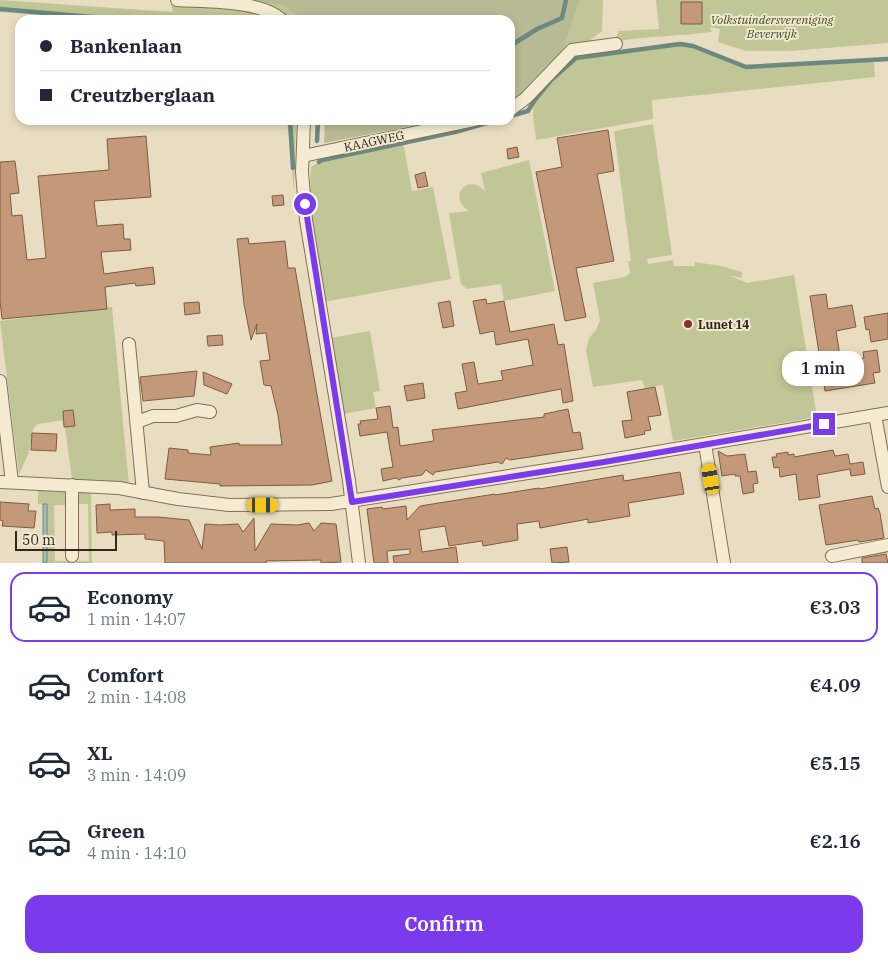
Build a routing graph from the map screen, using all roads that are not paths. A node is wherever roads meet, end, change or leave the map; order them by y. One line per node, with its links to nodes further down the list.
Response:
1 (177, 0): 2 (street)
2 (274, 15)
3 (616, 44): 4 (street)
4 (515, 106)
5 (304, 125): 7 (street)
6 (451, 125): 7 (street, KAAGWEG)
7 (303, 156): 19 (street)
8 (129, 344): 13 (street)
9 (0, 381): 15 (street)
10 (210, 412): 13 (street)
11 (888, 413): 12 (street)
12 (875, 415): 14 (street); 17 (street)
13 (137, 422): 18 (street)
14 (706, 444): 19 (street); 24 (street)
15 (6, 482): 16 (street)
16 (72, 485): 18 (street); 21 (street)
17 (888, 487)
18 (143, 493): 19 (street)
19 (352, 502): 23 (street)
20 (888, 545): 22 (street)
21 (72, 556)
22 (832, 556)
23 (359, 563)
24 (724, 563)

